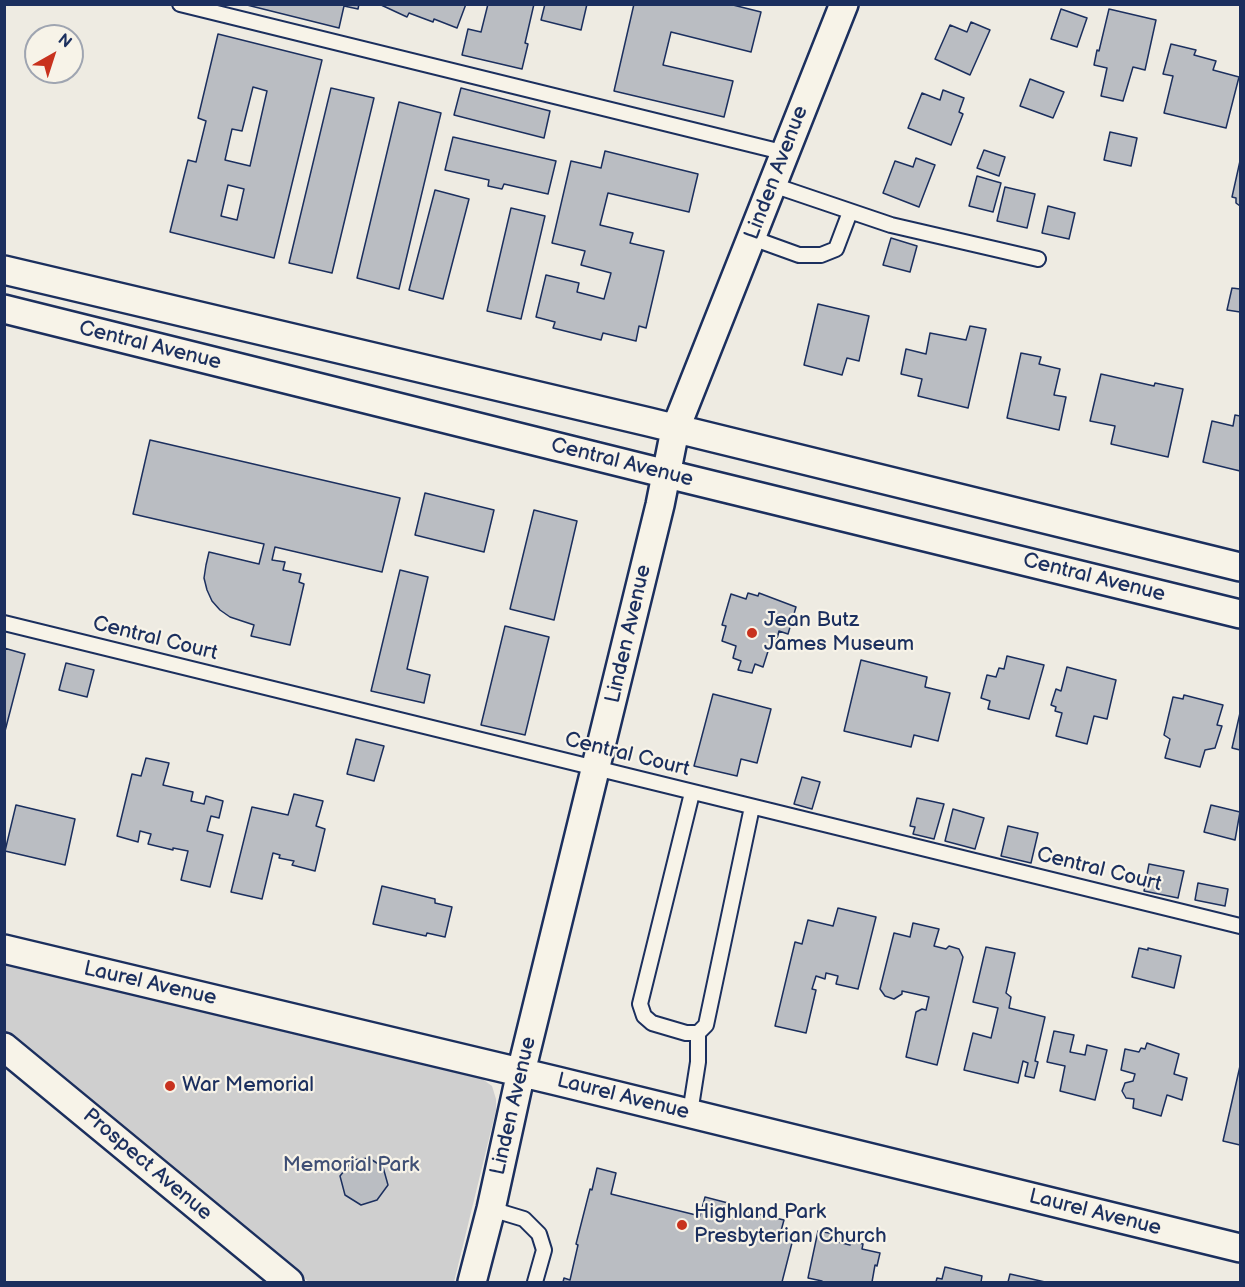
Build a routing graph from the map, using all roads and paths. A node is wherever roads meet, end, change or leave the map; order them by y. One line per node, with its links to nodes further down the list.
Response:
1 (180, 4): 3 (lane)
2 (844, 4): 3 (street, Linden Avenue)
3 (786, 153): 4 (street, Linden Avenue)
4 (773, 185): 5 (lane); 6 (street, Linden Avenue)
5 (850, 212): 6 (lane); 7 (lane)
6 (752, 238): 10 (street, Linden Avenue)
7 (1038, 259)
8 (4, 270): 10 (street, Central Avenue)
9 (4, 309): 11 (street, Central Avenue)
10 (675, 430): 11 (street, Linden Avenue); 12 (street, Central Avenue)
11 (667, 474): 13 (street, Central Avenue); 15 (street, Linden Avenue)
12 (1240, 567)
13 (1240, 614)
14 (4, 623): 15 (lane, Central Court)
15 (596, 769): 16 (lane, Central Court); 22 (street, Linden Avenue)
16 (692, 793): 17 (lane, Central Court); 20 (lane)
17 (752, 807): 18 (lane, Central Court); 20 (lane)
18 (1240, 926)
19 (4, 949): 22 (street, Laurel Avenue)
20 (698, 1033): 23 (lane)
21 (4, 1047): 26 (street, Prospect Avenue)
22 (521, 1072): 23 (street, Laurel Avenue); 24 (street, Linden Avenue)
23 (690, 1113): 25 (street, Laurel Avenue)
24 (491, 1209): 27 (street, Linden Avenue); 28 (lane)
25 (1240, 1248)
26 (289, 1282)
27 (472, 1282)
28 (535, 1282)

